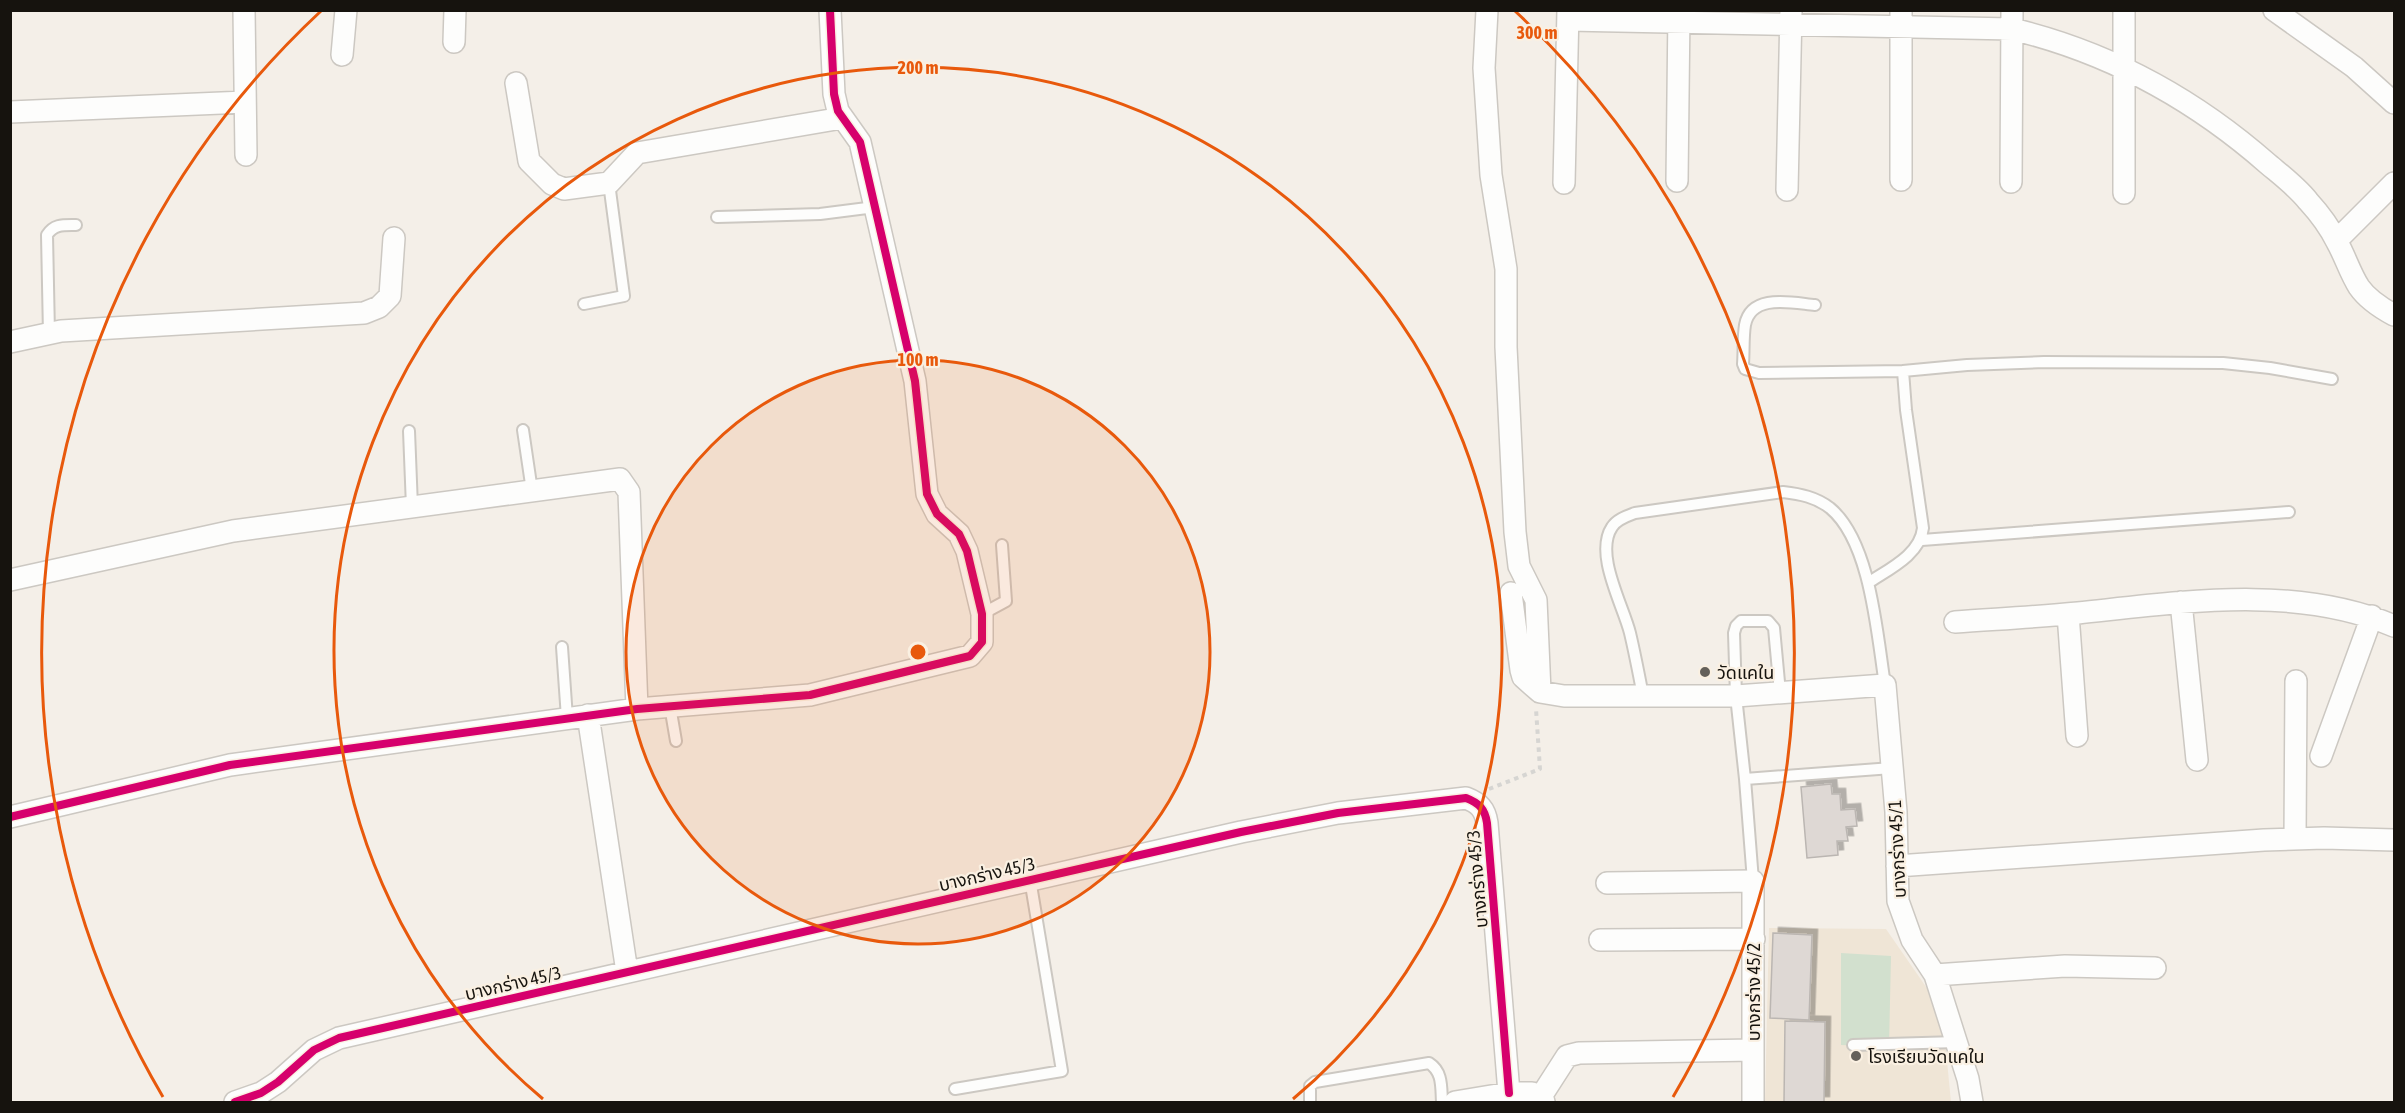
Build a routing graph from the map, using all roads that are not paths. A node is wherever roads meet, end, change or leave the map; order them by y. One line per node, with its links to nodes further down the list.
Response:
1 (244, 10): 17 (street)
2 (346, 10): 14 (street)
3 (455, 10): 13 (street)
4 (830, 10): 20 (street)
5 (1487, 10): 61 (street)
6 (2124, 10): 15 (street)
7 (2274, 10): 18 (street)
8 (1568, 15): 9 (street); 26 (street)
9 (1679, 16): 10 (street); 23 (street)
10 (1791, 18): 11 (street); 28 (street)
11 (1901, 18): 12 (street); 22 (street)
12 (2012, 20): 15 (street); 24 (street)
13 (454, 42)
14 (342, 55)
15 (2123, 67): 29 (street); 34 (street)
16 (516, 84): 25 (street)
17 (245, 102): 19 (street); 21 (street)
18 (2394, 103)
19 (10, 112)
20 (842, 118): 25 (street); 30 (street)
21 (246, 155)
22 (1901, 180)
23 (1677, 181)
24 (2010, 182)
25 (609, 183): 35 (lane)
26 (1564, 183)
27 (2394, 183): 34 (street)
28 (1787, 190)
29 (2124, 193)
30 (875, 207): 31 (lane); 53 (street)
31 (717, 218)
32 (76, 225): 38 (lane)
33 (394, 238): 38 (street)
34 (2337, 240): 37 (street)
35 (584, 304)
36 (1815, 304): 40 (lane)
37 (2394, 315)
38 (49, 334): 39 (street)
39 (10, 342)
40 (1903, 371): 41 (lane); 47 (lane)
41 (2331, 379)
42 (523, 430): 44 (lane)
43 (409, 431): 45 (lane)
44 (532, 491): 45 (street); 66 (street)
45 (412, 507): 49 (street)
46 (2289, 512): 47 (lane)
47 (1922, 540): 50 (lane)
48 (1002, 545): 53 (lane)
49 (10, 580)
50 (1868, 583): 60 (lane, บางกร่าง 45/1); 63 (lane, บางกร่าง 45/1)
51 (1511, 593): 61 (street)
52 (2181, 602): 54 (street); 55 (street); 72 (street)
53 (982, 614): 65 (street)
54 (2068, 614): 56 (street); 69 (street)
55 (2372, 616): 57 (street); 71 (street)
56 (1955, 622)
57 (2394, 626)
58 (562, 647): 68 (lane)
59 (2296, 681): 76 (street)
60 (1885, 685): 62 (street); 73 (street, บางกร่าง 45/1)
61 (1537, 690): 63 (street)
62 (1780, 693): 64 (street); 64 (lane)
63 (1643, 696): 64 (street)
64 (1736, 696): 74 (lane)
65 (670, 706): 66 (street); 70 (lane)
66 (637, 709): 67 (street)
67 (588, 715): 68 (street); 85 (street)
68 (567, 718): 75 (street)
69 (2077, 736)
70 (676, 741)
71 (2321, 756)
72 (2197, 760)
73 (1892, 768): 74 (lane); 78 (street, บางกร่าง 45/1)
74 (1746, 778): 80 (lane)
75 (10, 817)
76 (2295, 839): 77 (street); 78 (street)
77 (2394, 840)
78 (1897, 867): 86 (street, บางกร่าง 45/1)
79 (1030, 879): 85 (street, บางกร่าง 45/3); 90 (lane); 91 (street, บางกร่าง 45/3)
80 (1753, 881): 81 (street); 82 (street, บางกร่าง 45/2)
81 (1607, 883)
82 (1754, 939): 83 (street); 89 (street, บางกร่าง 45/2)
83 (1600, 940)
84 (2155, 968): 86 (street)
85 (627, 972): 93 (street, บางกร่าง 45/3)
86 (1935, 975): 87 (street, บางกร่าง 45/1)
87 (1957, 1042): 88 (lane); 98 (street, บางกร่าง 45/1)
88 (1853, 1045)
89 (1753, 1050): 92 (street); 97 (street, บางกร่าง 45/2)
90 (956, 1089)
91 (1509, 1093): 92 (street); 96 (street)
92 (1542, 1100)
93 (235, 1102)
94 (1310, 1102): 95 (lane)
95 (1442, 1102)
96 (1455, 1102)
97 (1753, 1102)
98 (1972, 1102)

